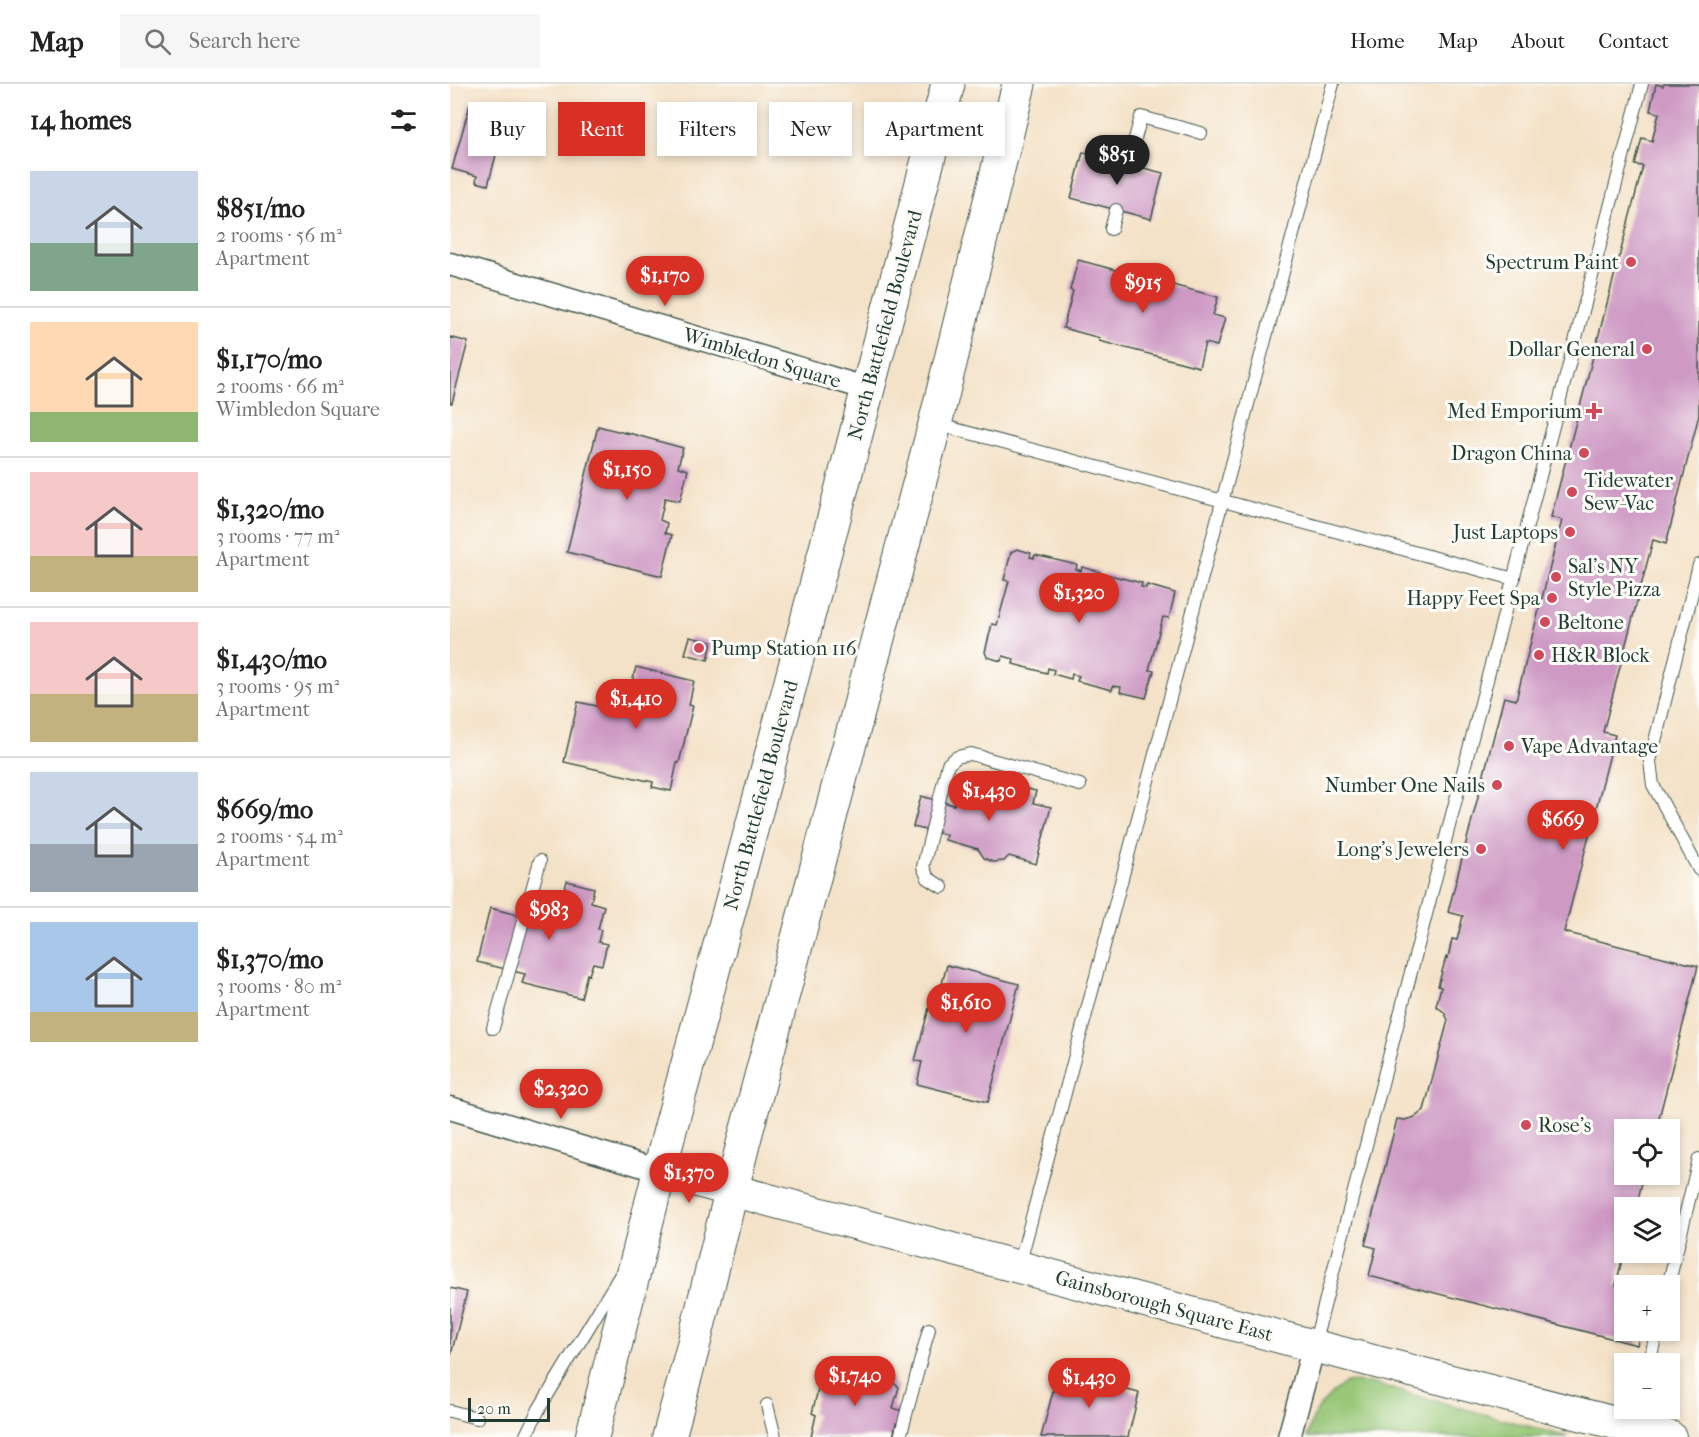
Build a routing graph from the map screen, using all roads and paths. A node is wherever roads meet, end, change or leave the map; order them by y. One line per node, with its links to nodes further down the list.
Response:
1 (948, 84): 10 (main road, North Battlefield Boulevard)
2 (1019, 84): 11 (main road)
3 (1333, 84): 12 (lane)
4 (1642, 84): 14 (lane)
5 (1201, 133): 6 (lane)
6 (1128, 164)
7 (1116, 210): 8 (lane)
8 (1111, 229)
9 (450, 264): 10 (street, Wimbledon Square)
10 (868, 389): 22 (main road, North Battlefield Boulevard)
11 (934, 423): 12 (lane); 23 (main road)
12 (1222, 501): 14 (lane); 25 (lane)
13 (1699, 565): 17 (lane)
14 (1514, 579): 28 (lane)
15 (1080, 785): 18 (lane)
16 (540, 861): 19 (lane)
17 (1699, 870)
18 (942, 886)
19 (493, 1028)
20 (450, 1108): 22 (street)
21 (1699, 1159): 26 (lane)
22 (660, 1171): 23 (street, Gainsborough Square East); 24 (main road, North Battlefield Boulevard)
23 (731, 1190): 25 (street, Gainsborough Square East); 34 (main road)
24 (643, 1237): 32 (lane); 33 (main road, North Battlefield Boulevard)
25 (1018, 1267): 28 (street, Gainsborough Square East)
26 (1671, 1275)
27 (929, 1329): 36 (lane)
28 (1314, 1346): 37 (street); 38 (street, Gainsborough Square East)
29 (767, 1405): 35 (lane)
30 (450, 1411): 31 (lane)
31 (477, 1418)
32 (525, 1437)
33 (592, 1437)
34 (669, 1437)
35 (775, 1437)
36 (900, 1437)
37 (1289, 1437)
38 (1670, 1437)

